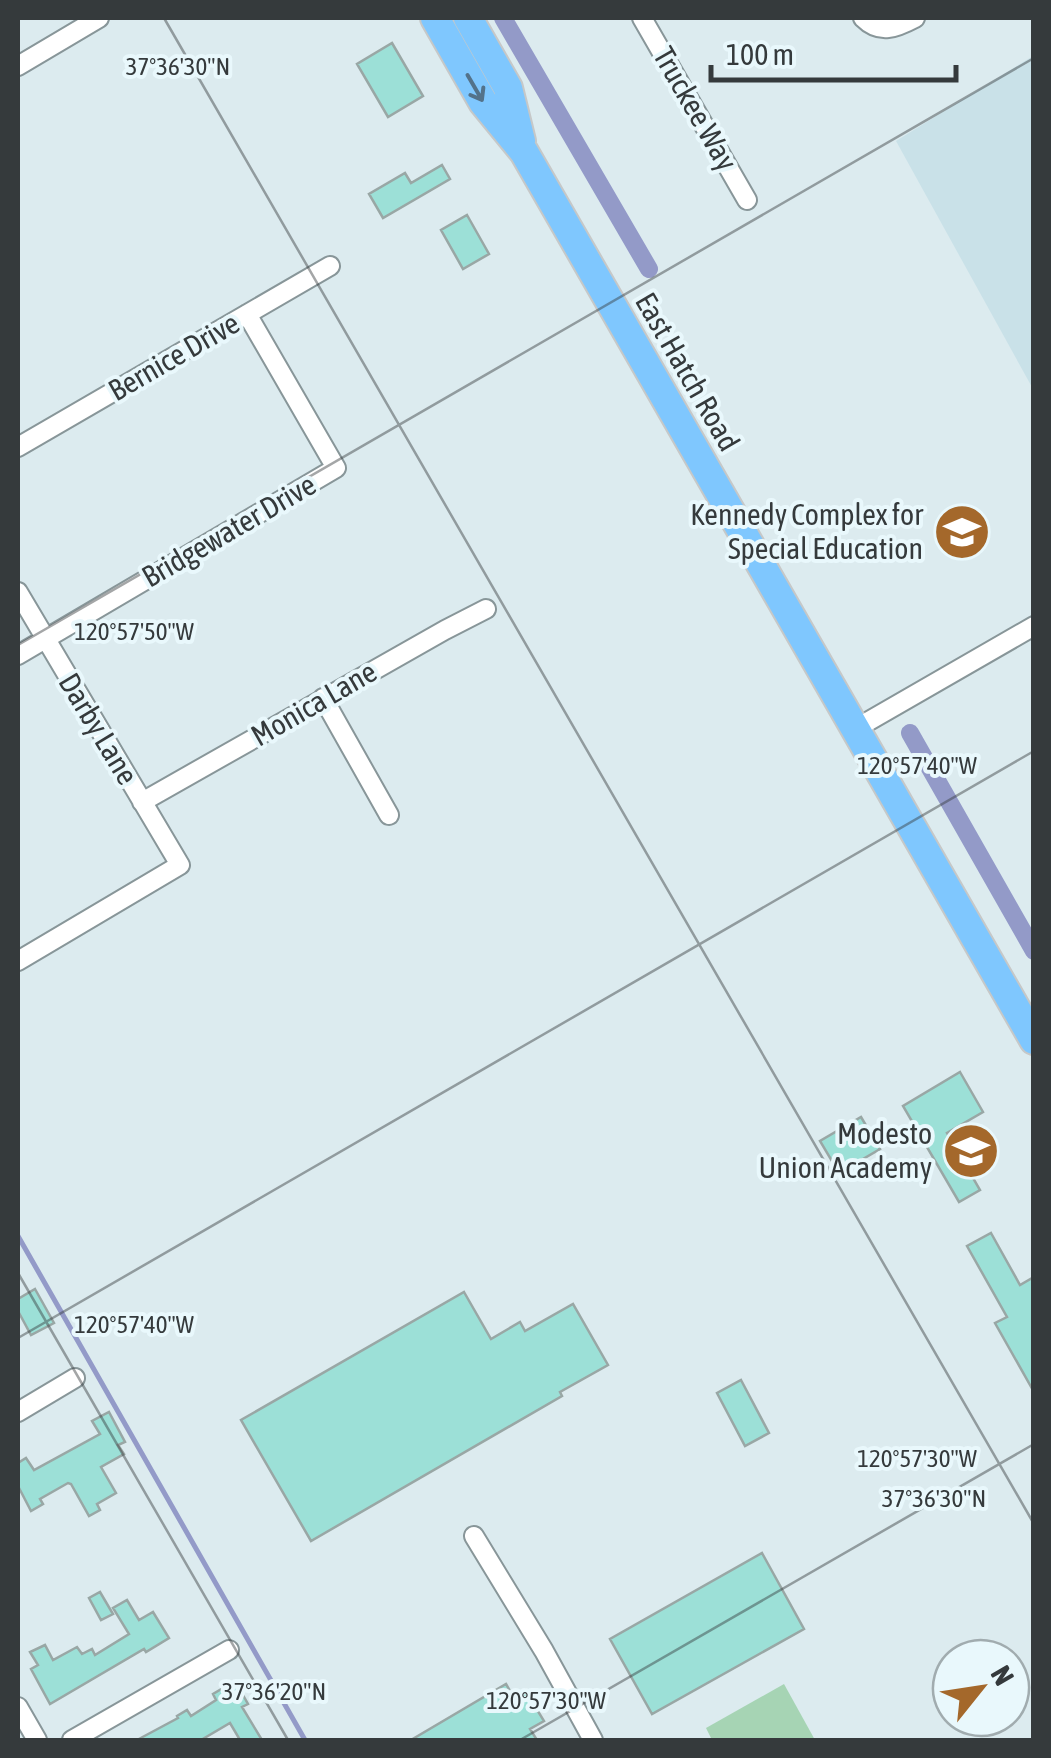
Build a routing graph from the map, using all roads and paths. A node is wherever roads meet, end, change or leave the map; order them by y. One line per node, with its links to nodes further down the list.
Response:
1 (100, 18): 7 (street)
2 (435, 18): 8 (main road, East Hatch Road, one-way to 8)
3 (468, 18): 8 (main road, East Hatch Road)
4 (642, 18): 9 (street, Truckee Way)
5 (863, 18): 6 (street)
6 (915, 18)
7 (18, 66)
8 (524, 152): 19 (main road, East Hatch Road)
9 (747, 200)
10 (330, 266): 11 (street, Bernice Drive)
11 (247, 314): 12 (street, Bernice Drive); 16 (street, Bridgewater Drive)
12 (18, 447)
13 (18, 592): 16 (street, Darby Lane)
14 (486, 608): 18 (street, Monica Lane)
15 (1034, 626): 19 (street)
16 (45, 639): 17 (street, Bridgewater Drive); 20 (street, Darby Lane)
17 (18, 655)
18 (324, 698): 20 (street, Monica Lane); 21 (street)
19 (855, 729): 23 (main road, East Hatch Road)
20 (142, 802): 22 (street, Darby Lane)
21 (388, 815)
22 (18, 962)
23 (1034, 1040)
24 (75, 1378): 25 (street)
25 (18, 1412)
26 (474, 1536): 31 (street)
27 (229, 1650): 30 (street)
28 (18, 1708): 29 (street)
29 (37, 1740)
30 (72, 1740)
31 (593, 1740)

